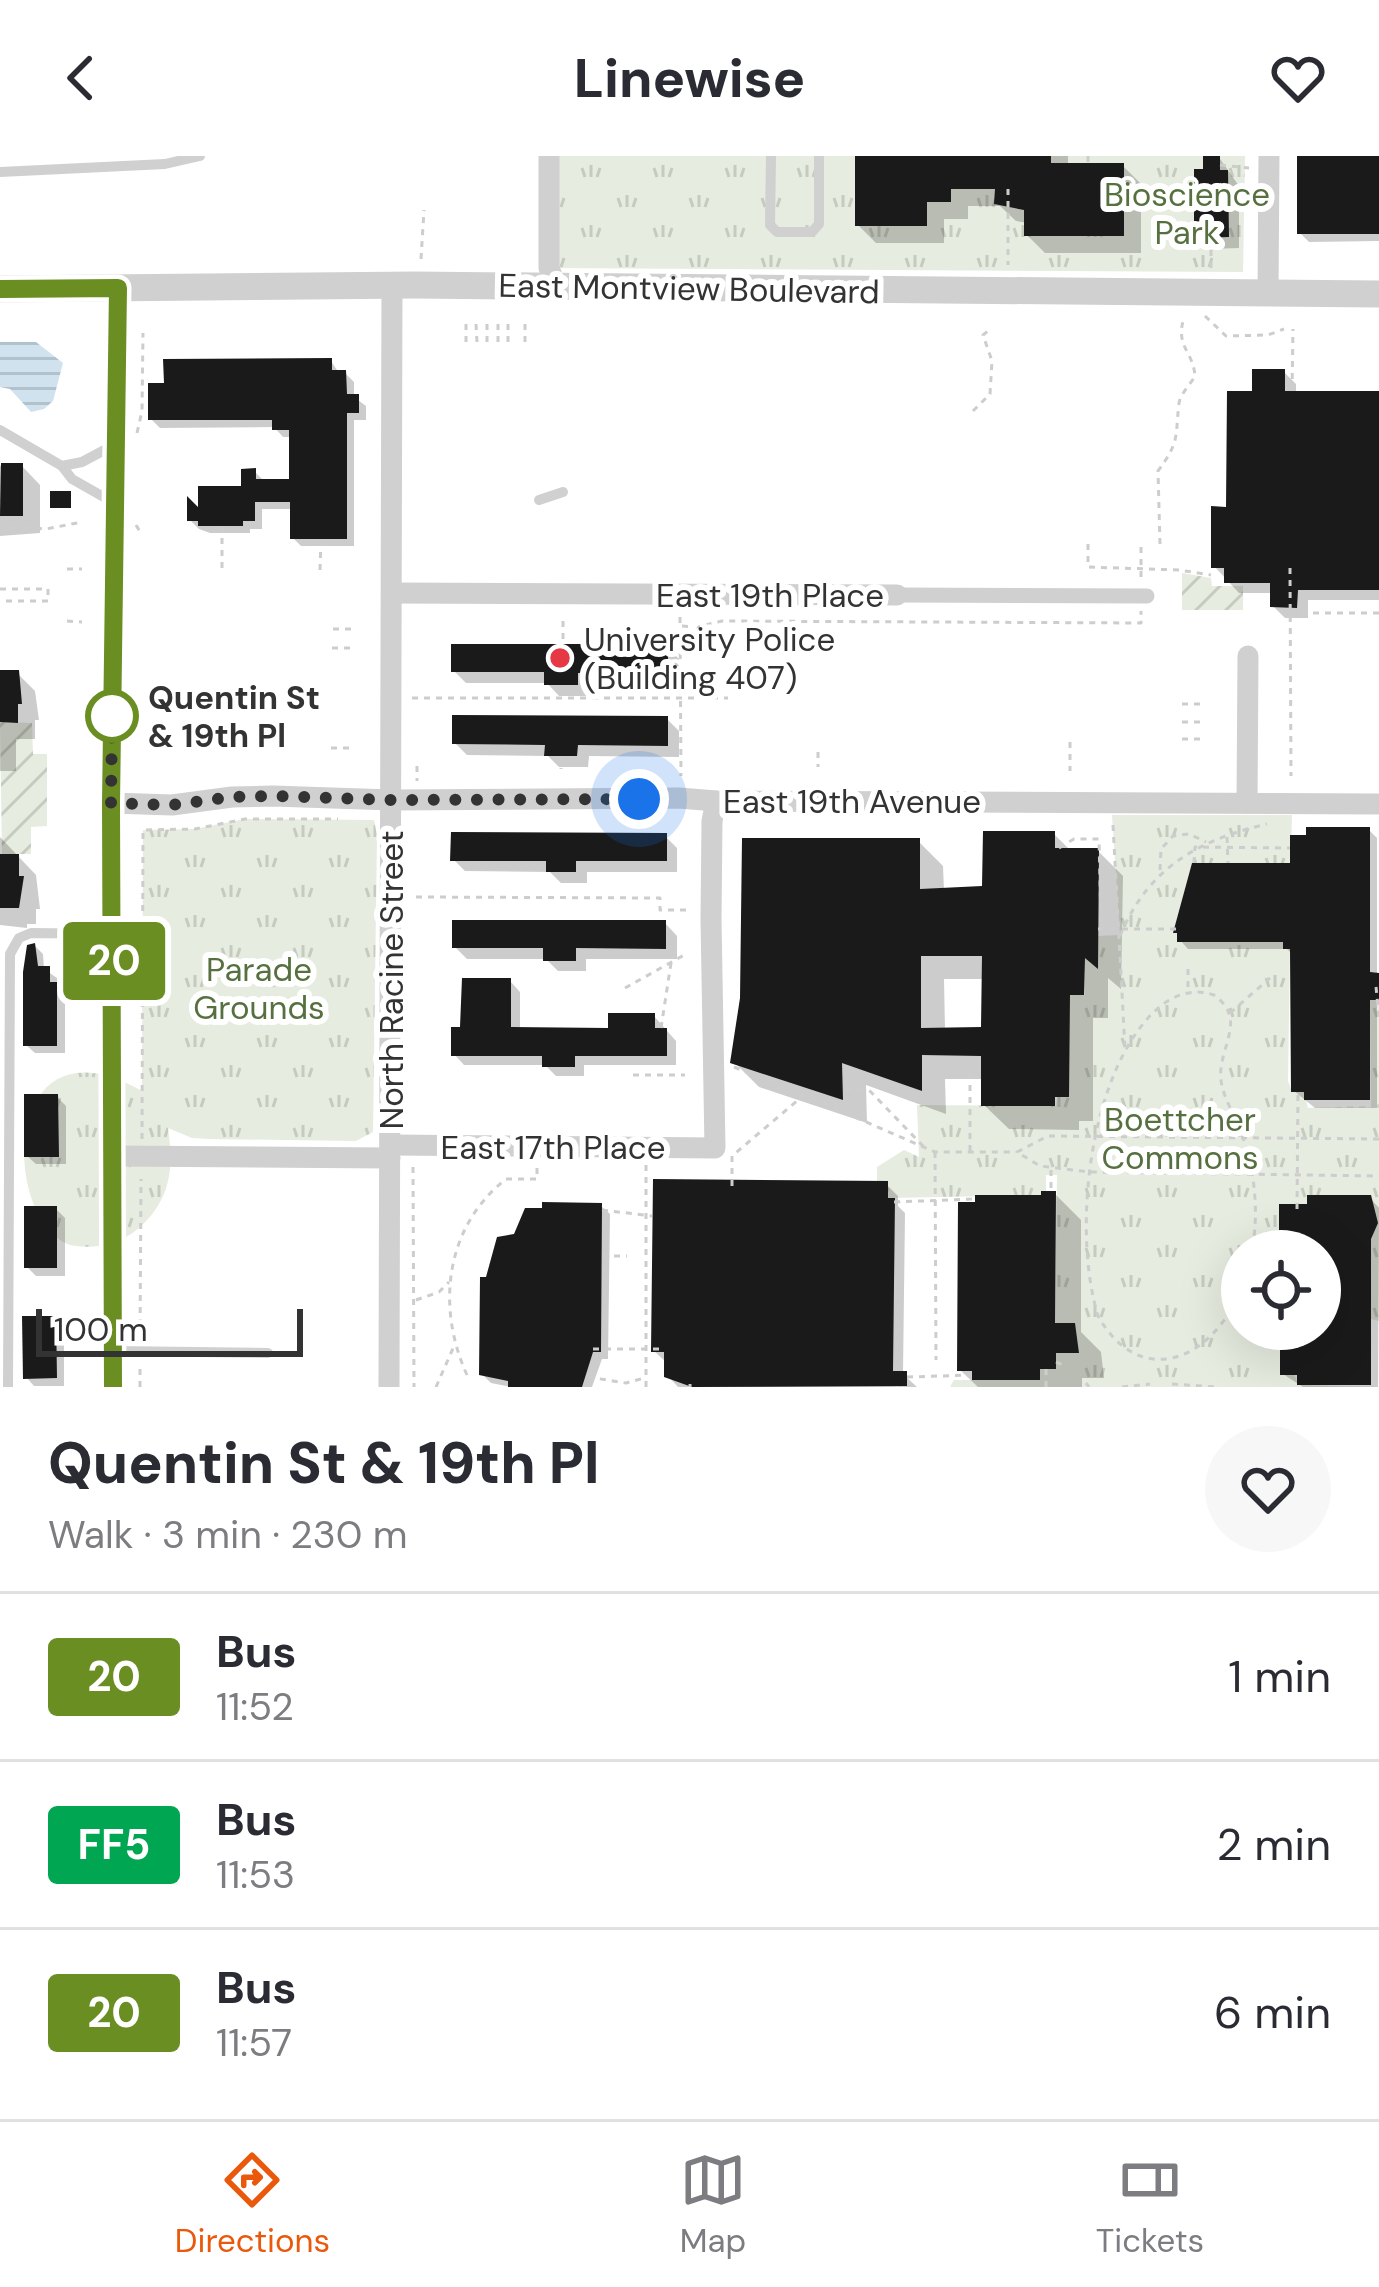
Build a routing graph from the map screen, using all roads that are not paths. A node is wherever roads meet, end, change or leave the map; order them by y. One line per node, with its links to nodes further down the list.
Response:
1 (200, 156): 5 (lane)
2 (549, 156): 9 (street)
3 (771, 156): 4 (lane)
4 (819, 156)
5 (80, 162): 7 (lane)
6 (1259, 162): 12 (street)
7 (0, 172)
8 (392, 285): 9 (street, East Montview Boulevard); 10 (street, East Montview Boulevard); 20 (street, North Racine Street)
9 (556, 286): 12 (street, East Montview Boulevard)
10 (118, 288): 11 (street, East Montview Boulevard); 15 (street)
11 (0, 289)
12 (1268, 294): 13 (street, East Montview Boulevard)
13 (1379, 294)
14 (0, 430): 16 (lane)
15 (125, 447): 16 (lane); 19 (street)
16 (62, 466): 19 (lane)
17 (563, 492): 18 (lane)
18 (539, 500)
19 (125, 512): 26 (street)
20 (392, 593): 21 (street, East 19th Place); 24 (street, North Racine Street)
21 (897, 595): 22 (street, East 19th Place)
22 (1147, 596)
23 (1248, 656): 27 (street)
24 (392, 800): 25 (street, East 19th Avenue); 26 (street, East 19th Avenue); 31 (street, North Racine Street)
25 (716, 801): 27 (street, East 19th Avenue); 31 (street, East 17th Place)
26 (111, 803): 29 (street)
27 (1247, 803): 28 (street, East 19th Avenue)
28 (1379, 803)
29 (114, 934): 30 (lane); 32 (street)
30 (4, 1013): 35 (lane)
31 (398, 1154): 32 (street, East 17th Place); 37 (street, North Racine Street)
32 (113, 1156): 33 (street)
33 (113, 1351): 34 (lane); 36 (street)
34 (268, 1353)
35 (8, 1387)
36 (113, 1387)
37 (389, 1387)

